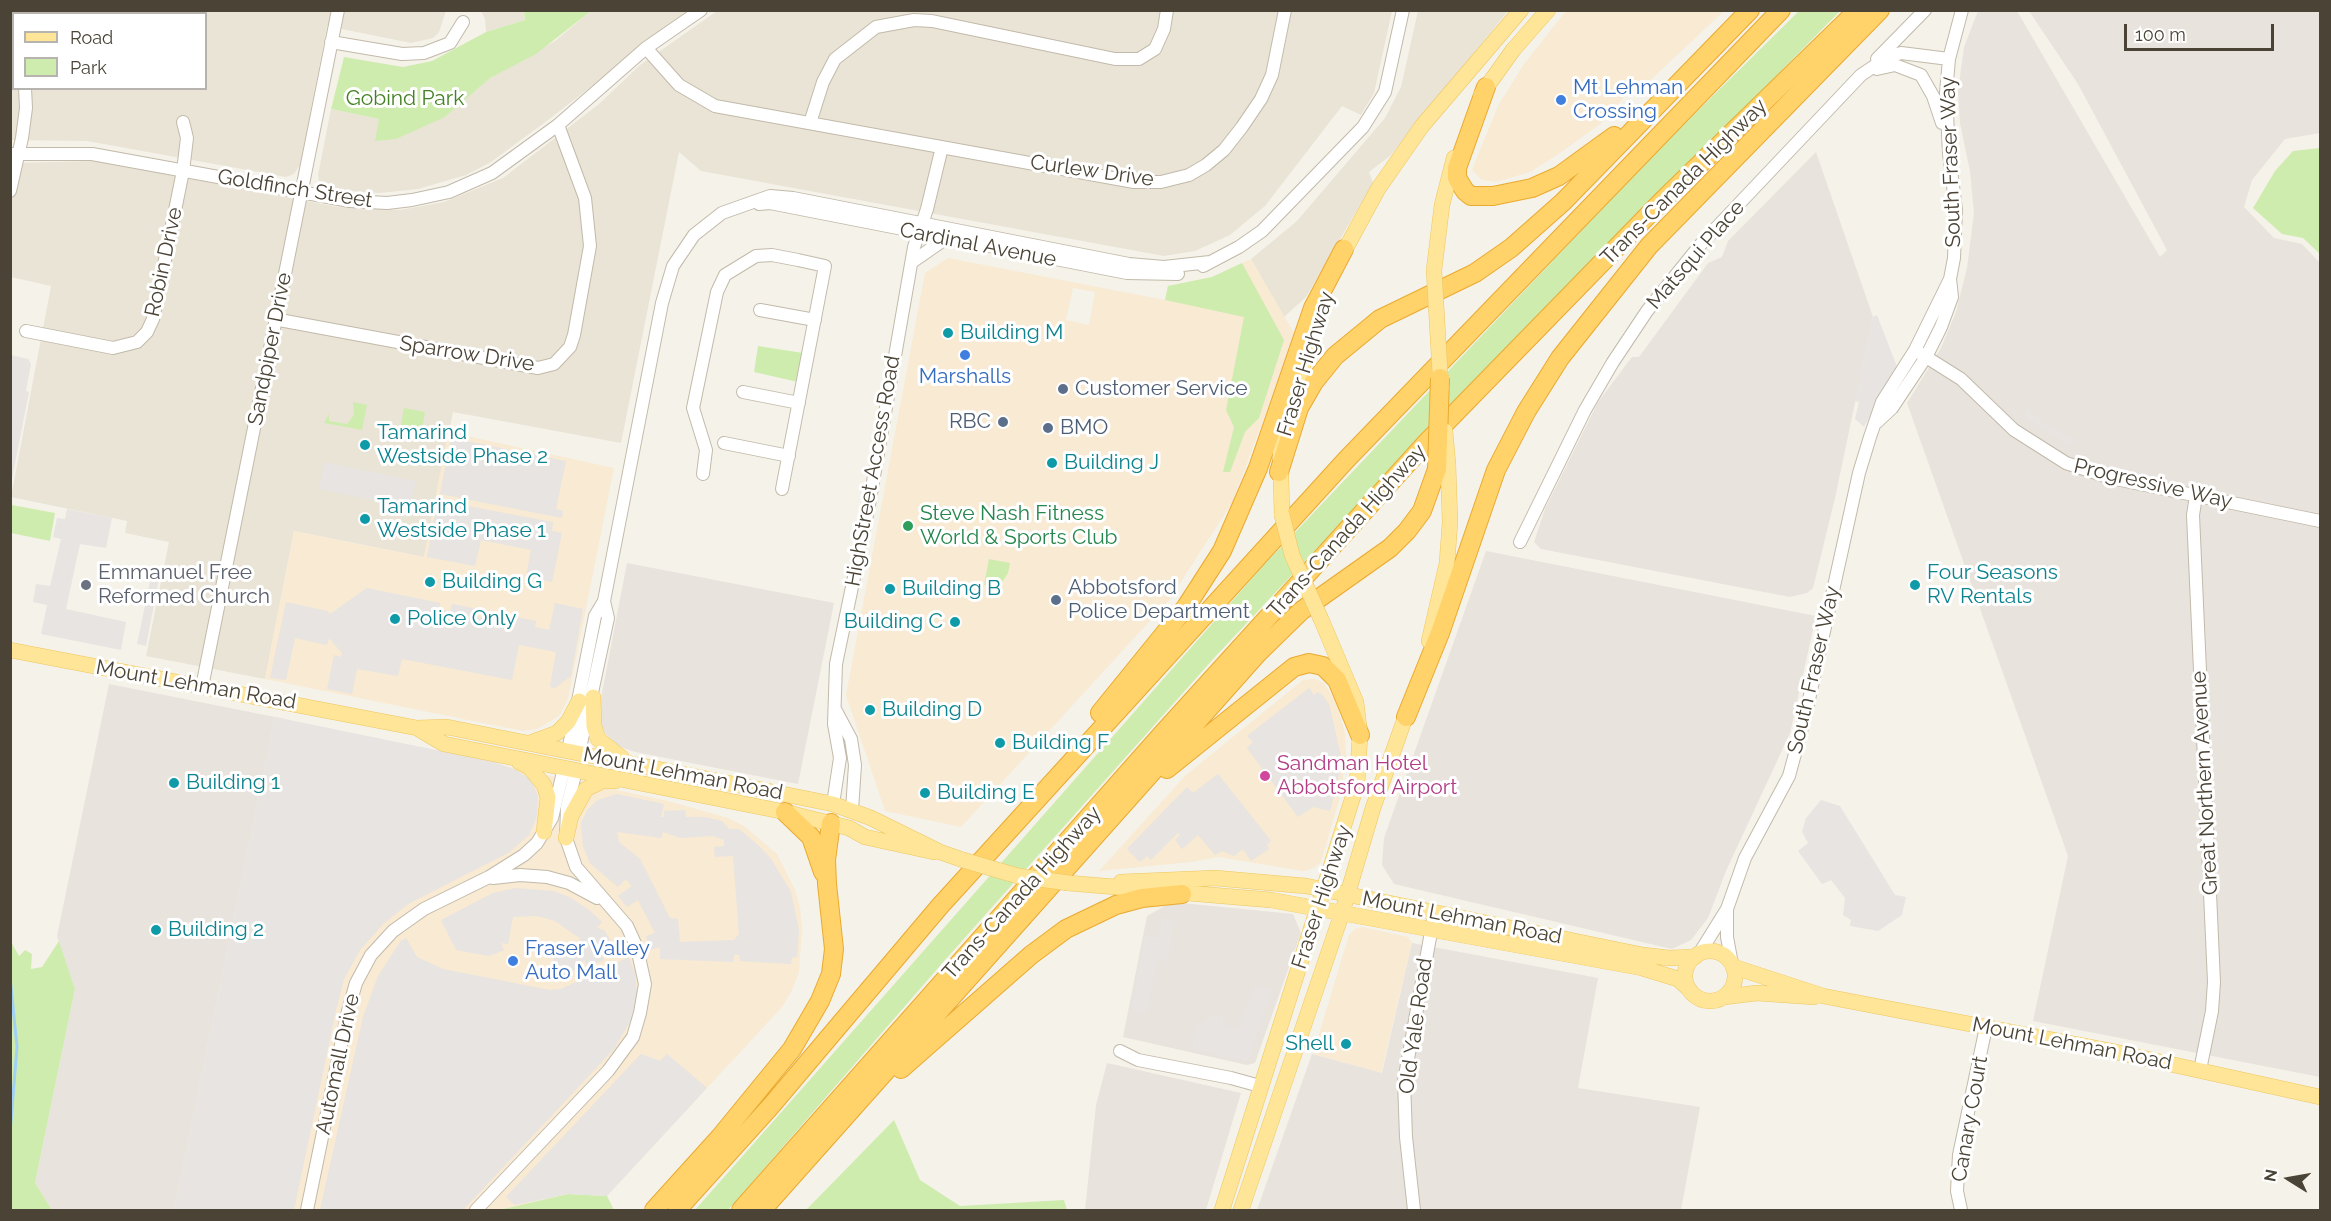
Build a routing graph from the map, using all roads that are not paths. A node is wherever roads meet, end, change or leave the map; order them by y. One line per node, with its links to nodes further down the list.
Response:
1 (338, 10): 15 (street, Sandpiper Drive)
2 (701, 10): 16 (street, Goldfinch Street)
3 (1167, 10): 23 (street)
4 (1285, 10): 25 (street, Curlew Drive)
5 (1403, 10): 35 (street, Cardinal Avenue)
6 (1521, 10): 33 (main road, Fraser Highway)
7 (1548, 10): 20 (main road)
8 (1750, 10): 18 (highway)
9 (1781, 10): 82 (highway)
10 (1858, 10): 103 (highway, Trans-Canada Highway)
11 (1880, 10): 57 (highway)
12 (1925, 10): 19 (street)
13 (1962, 10): 17 (street, South Fraser Way)
14 (462, 22): 15 (street)
15 (331, 42): 30 (street, Sandpiper Drive)
16 (646, 48): 23 (street, Curlew Drive); 24 (street, Goldfinch Street)
17 (1949, 59): 19 (street, Matsqui Place); 27 (street, South Fraser Way)
18 (1699, 62): 20 (highway); 47 (highway)
19 (1861, 75): 27 (street); 52 (street, Matsqui Place)
20 (1486, 87): 41 (main road, bridge)
21 (25, 90): 26 (street)
22 (183, 122): 28 (street, Robin Drive)
23 (810, 123): 25 (street, Curlew Drive)
24 (558, 125): 30 (street, Goldfinch Street); 37 (street, Sparrow Drive)
25 (942, 147): 31 (street)
26 (15, 154): 28 (street, Goldfinch Street); 29 (street)
27 (1949, 154): 40 (street, South Fraser Way)
28 (183, 171): 30 (street, Goldfinch Street); 39 (street, Robin Drive)
29 (10, 191)
30 (301, 193): 37 (street, Sandpiper Drive)
31 (921, 228): 32 (street, Cardinal Avenue); 34 (street, HighStreet Access Road); 35 (street, Cardinal Avenue); 55 (street, Cardinal Avenue)
32 (945, 239): 34 (street); 35 (street, Cardinal Avenue)
33 (1344, 249): 47 (main road, Fraser Highway); 82 (highway)
34 (912, 262): 56 (street, HighStreet Access Road)
35 (1210, 262)
36 (760, 310): 38 (street)
37 (274, 319): 54 (street, Sandpiper Drive)
38 (815, 320): 43 (street); 48 (street)
39 (26, 331)
40 (1921, 353): 50 (street, Progressive Way); 84 (street, South Fraser Way)
41 (1440, 378): 46 (highway, bridge)
42 (743, 392): 43 (street)
43 (799, 403): 45 (street)
44 (724, 443): 45 (street)
45 (789, 456): 49 (street)
46 (1442, 466): 57 (main road, Fraser Highway); 69 (highway)
47 (1280, 472): 59 (main road, Fraser Highway, bridge)
48 (703, 474)
49 (782, 489)
50 (2196, 496): 51 (street, Progressive Way); 95 (street, Great Northern Avenue)
51 (2320, 521)
52 (1520, 542)
53 (10, 650): 54 (main road, Mount Lehman Road)
54 (202, 687): 58 (main road, Mount Lehman Road)
55 (586, 699): 60 (main road); 61 (street, Cardinal Avenue); 63 (main road)
56 (834, 709): 66 (street, HighStreet Access Road); 67 (street)
57 (1406, 717): 80 (main road, Fraser Highway)
58 (417, 728): 60 (main road, Mount Lehman Road); 62 (main road, Mount Lehman Road)
59 (1360, 735): 69 (highway); 78 (main road, Fraser Highway)
60 (528, 743): 61 (main road, Mount Lehman Road)
61 (574, 752): 63 (main road, Mount Lehman Road); 64 (main road)
62 (508, 757): 64 (main road, Mount Lehman Road); 72 (main road)
63 (632, 764): 66 (main road, Mount Lehman Road)
64 (570, 769): 65 (main road, Mount Lehman Road); 72 (street, Automall Drive); 73 (street, Automall Drive)
65 (628, 780): 68 (main road, Mount Lehman Road); 73 (main road)
66 (833, 804): 67 (main road, Mount Lehman Road); 70 (main road)
67 (852, 810): 71 (main road); 74 (main road, Mount Lehman Road)
68 (785, 812): 70 (main road, Mount Lehman Road); 76 (highway)
69 (1111, 818): 98 (highway)
70 (831, 823): 71 (main road, Mount Lehman Road); 76 (highway)
71 (849, 828): 74 (main road, Mount Lehman Road)
72 (544, 832): 75 (street, Automall Drive)
73 (566, 838): 81 (street, Automall Drive)
74 (940, 852): 77 (main road, Mount Lehman Road, bridge)
75 (489, 878): 81 (street, Automall Drive); 99 (street, Automall Drive)
76 (826, 884): 101 (highway)
77 (1086, 884): 78 (main road, Mount Lehman Road); 79 (main road, Mount Lehman Road)
78 (1324, 890): 80 (main road, Mount Lehman Road); 83 (main road, Fraser Highway)
79 (1182, 894): 83 (main road, Mount Lehman Road); 98 (highway)
80 (1347, 895): 85 (main road, Fraser Highway); 86 (main road, Mount Lehman Road)
81 (602, 900): 100 (street, Automall Drive)
82 (940, 906): 102 (highway)
83 (1318, 909): 85 (main road, Mount Lehman Road); 96 (main road, Fraser Highway)
84 (1727, 909): 88 (street, South Fraser Way); 89 (street, South Fraser Way)
85 (1342, 913): 87 (main road, Mount Lehman Road); 106 (main road, Fraser Highway)
86 (1434, 913): 87 (street, Old Yale Road); 88 (main road, Mount Lehman Road)
87 (1431, 929): 90 (main road, Mount Lehman Road); 107 (street, Old Yale Road)
88 (1697, 956): 89 (main road); 90 (main road)
89 (1733, 966): 91 (main road, Mount Lehman Road); 92 (main road)
90 (1689, 989): 92 (main road)
91 (1823, 996): 92 (main road, Mount Lehman Road); 93 (main road, Mount Lehman Road)
92 (1724, 997)
93 (1986, 1027): 95 (main road, Mount Lehman Road); 108 (street, Canary Court)
94 (1120, 1051): 96 (street)
95 (2200, 1070): 97 (main road, Mount Lehman Road)
96 (1260, 1086): 105 (main road, Fraser Highway)
97 (2320, 1097)
98 (848, 1115): 104 (highway)
99 (307, 1210)
100 (476, 1210)
101 (654, 1210)
102 (677, 1210)
103 (741, 1210)
104 (762, 1210)
105 (1222, 1210)
106 (1241, 1210)
107 (1414, 1210)
108 (1961, 1210)

